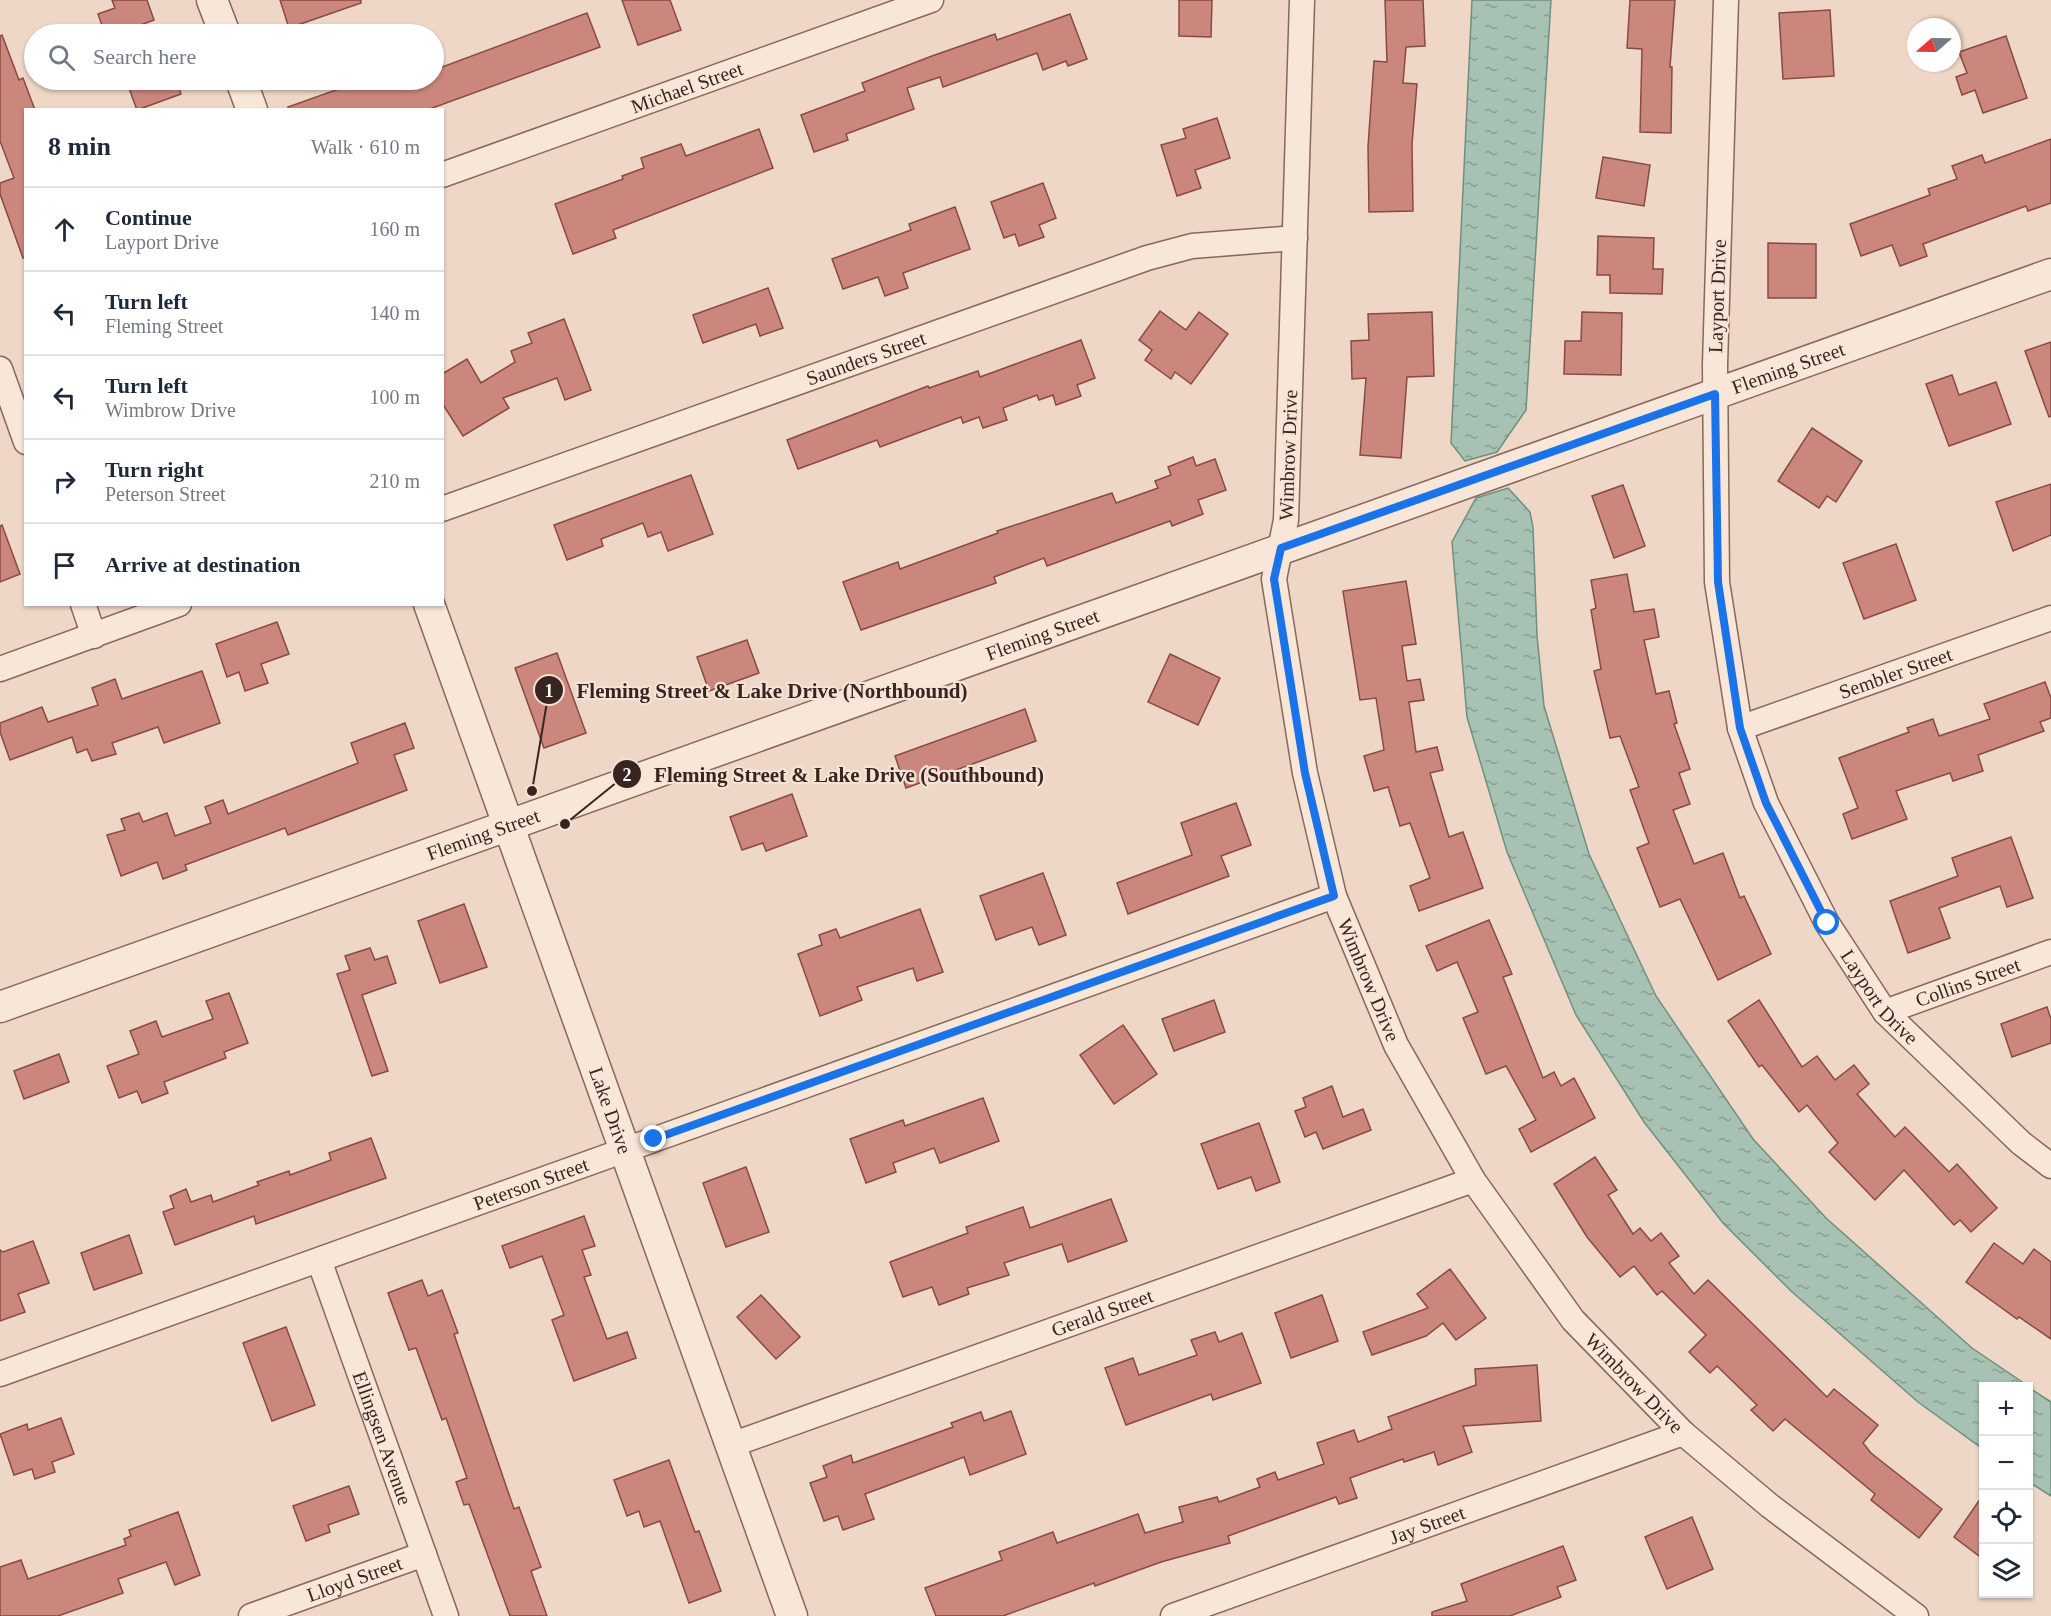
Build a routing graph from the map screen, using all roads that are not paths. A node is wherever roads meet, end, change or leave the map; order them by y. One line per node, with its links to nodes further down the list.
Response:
1 (212, 0): 5 (street)
2 (931, 0): 8 (street, Michael Street)
3 (1302, 0): 9 (street, Wimbrow Drive)
4 (1726, 0): 12 (street, Layport Drive)
5 (221, 24)
6 (245, 90): 7 (street)
7 (251, 108)
8 (444, 174)
9 (1295, 238): 14 (street, Saunders Street); 15 (street, Wimbrow Drive)
10 (2051, 274): 12 (street, Fleming Street)
11 (0, 369): 13 (street)
12 (1715, 394): 15 (street, Fleming Street); 22 (street, Layport Drive)
13 (24, 436)
14 (444, 508)
15 (1281, 548): 23 (street, Fleming Street); 24 (street, Wimbrow Drive)
16 (84, 606): 20 (street)
17 (174, 606): 20 (street)
18 (430, 606): 23 (street, Lake Drive)
19 (2051, 618): 22 (street, Sembler Street)
20 (94, 636): 21 (street)
21 (0, 669)
22 (1740, 728): 27 (street, Layport Drive)
23 (508, 825): 26 (street, Fleming Street); 28 (street, Lake Drive)
24 (1334, 896): 28 (street, Peterson Street); 30 (street, Wimbrow Drive)
25 (2051, 952): 27 (street, Collins Street)
26 (0, 1007)
27 (1885, 1012): 29 (street, Layport Drive)
28 (625, 1150): 31 (street, Peterson Street); 34 (street, Lake Drive)
29 (2051, 1166)
30 (1473, 1180): 33 (street, Wimbrow Drive); 34 (street, Gerald Street)
31 (319, 1260): 32 (street, Peterson Street); 35 (street, Ellingsen Avenue)
32 (0, 1374)
33 (1683, 1433): 39 (street, Jay Street); 40 (street, Wimbrow Drive)
34 (731, 1445): 38 (street, Lake Drive)
35 (424, 1554): 36 (street, Lloyd Street); 37 (street, Ellingsen Avenue)
36 (251, 1616)
37 (447, 1616)
38 (792, 1616)
39 (1173, 1616)
40 (1916, 1616)

